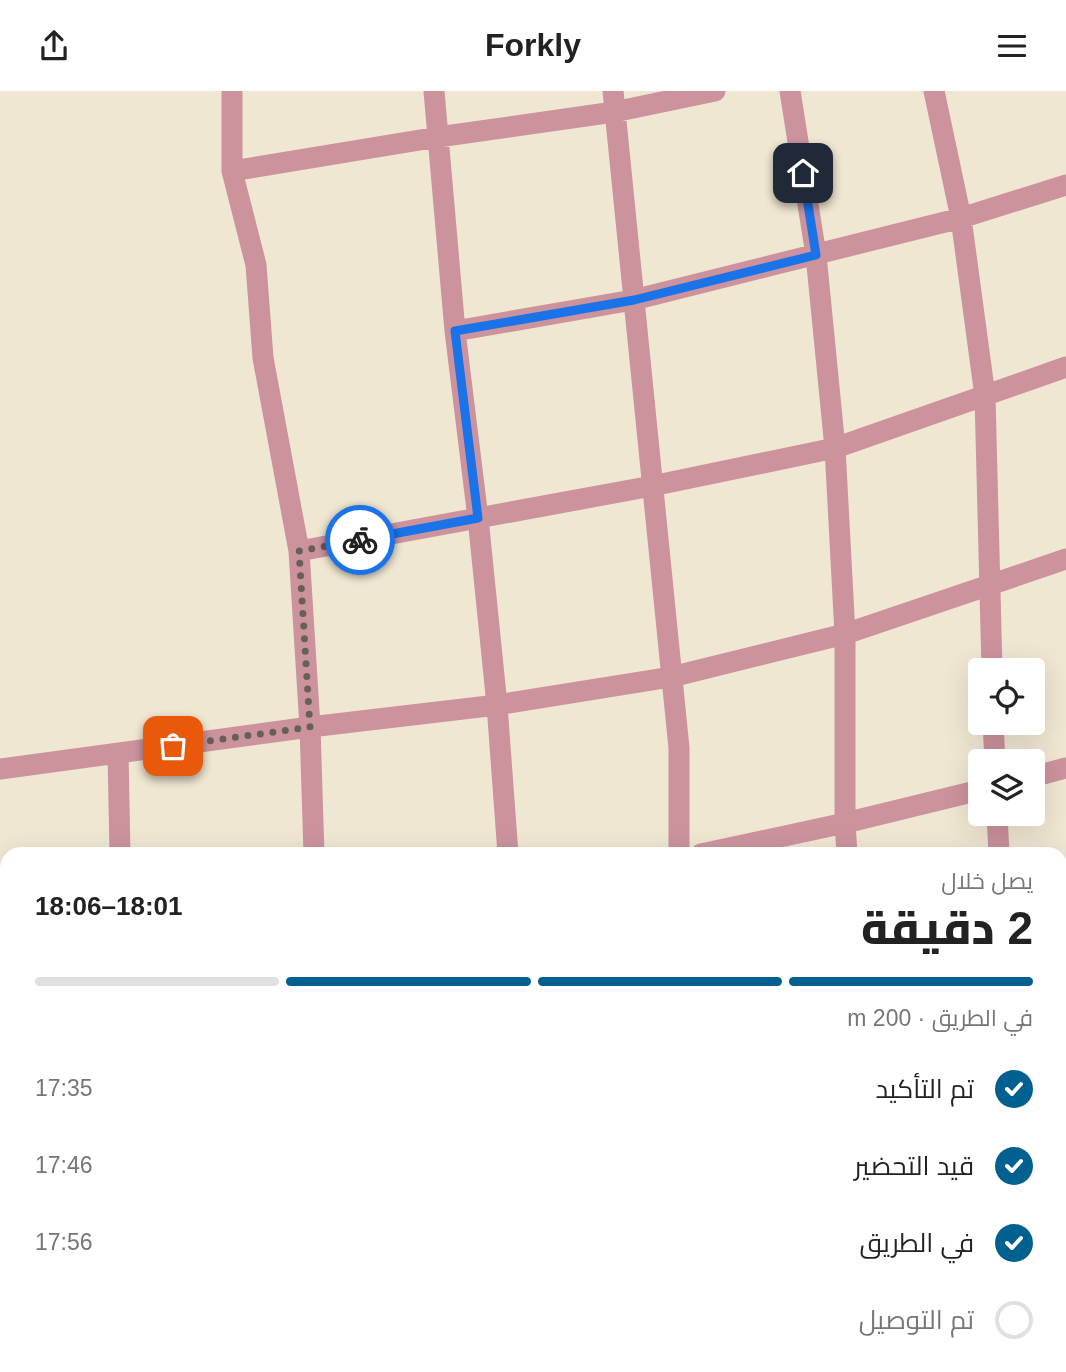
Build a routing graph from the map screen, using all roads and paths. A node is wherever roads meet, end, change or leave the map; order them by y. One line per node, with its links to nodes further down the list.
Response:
1 (232, 91): 8 (street)
2 (434, 91): 7 (street)
3 (715, 91): 6 (street)
4 (790, 91): 11 (street)
5 (934, 91): 10 (street)
6 (613, 101): 7 (street); 12 (street)
7 (438, 137): 8 (street); 13 (street)
8 (232, 171): 19 (street)
9 (1066, 185): 10 (street)
10 (961, 218): 11 (street); 15 (street)
11 (816, 255): 12 (street); 16 (street)
12 (634, 300): 13 (street); 17 (street)
13 (455, 331): 18 (street)
14 (1066, 367): 15 (street)
15 (985, 395): 16 (street); 21 (street)
16 (835, 448): 17 (street); 22 (street)
17 (652, 486): 18 (street); 24 (street)
18 (478, 518): 19 (street); 25 (street)
19 (299, 551): 26 (street)
20 (1066, 559): 21 (street)
21 (989, 585): 22 (street); 23 (street)
22 (845, 634): 24 (street); 32 (street)
23 (992, 658)
24 (671, 677): 25 (street); 37 (street)
25 (497, 705): 26 (street); 36 (street)
26 (310, 727): 27 (street); 35 (street)
27 (118, 753): 29 (street); 34 (street)
28 (1066, 768): 30 (street)
29 (0, 769)
30 (1045, 774)
31 (968, 793): 32 (street)
32 (845, 823): 38 (street); 39 (street)
33 (998, 826): 40 (street)
34 (120, 847)
35 (314, 847)
36 (507, 847)
37 (678, 847)
38 (734, 847)
39 (847, 847)
40 (999, 847)

